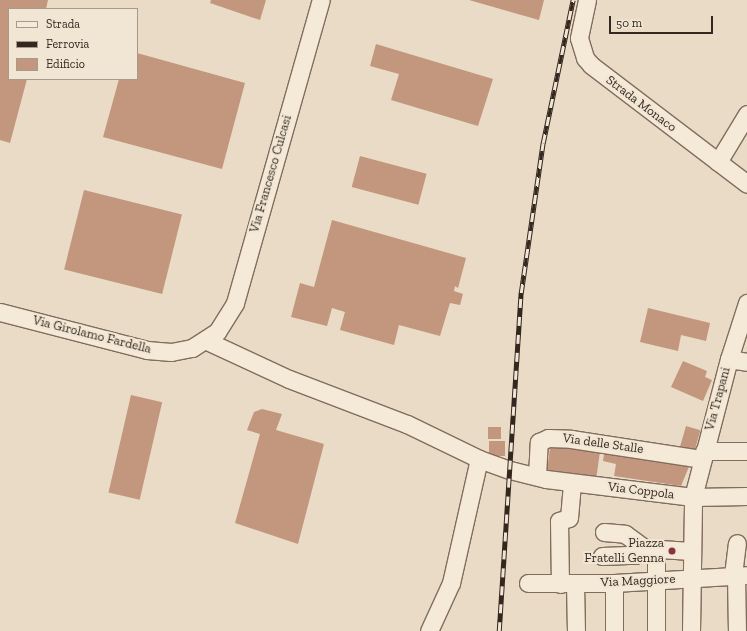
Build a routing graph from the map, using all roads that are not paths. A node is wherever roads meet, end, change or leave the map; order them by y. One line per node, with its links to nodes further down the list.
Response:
1 (321, 0): 8 (street, Via Francesco Culcasi)
2 (587, 0): 4 (street, Strada Monaco)
3 (747, 114): 4 (street)
4 (718, 162): 5 (street, Strada Monaco)
5 (747, 184)
6 (747, 303): 9 (street, Via Trapani)
7 (0, 312): 8 (street, Via Girolamo Fardella)
8 (207, 341): 13 (street, Via Coppola)
9 (729, 359): 10 (street); 12 (street, Via Trapani)
10 (747, 362)
11 (747, 451): 12 (street, Via delle Stalle)
12 (703, 455): 14 (street, Via delle Stalle); 17 (street, Via Trapani)
13 (479, 459): 14 (street, Via Coppola); 29 (street)
14 (537, 476): 15 (street, Via Coppola)
15 (572, 483): 17 (street, Via Coppola); 28 (street)
16 (747, 496): 17 (street, Via Coppola)
17 (692, 497): 20 (street, Via Trapani)
18 (604, 532): 21 (street)
19 (737, 543): 23 (street)
20 (691, 548): 21 (street); 25 (street, Via Trapani)
21 (645, 551): 22 (street); 24 (street)
22 (602, 556)
23 (739, 575): 25 (street, Via Maggiore); 34 (street)
24 (656, 580): 25 (street, Via Maggiore); 27 (street, Via Maggiore); 32 (street)
25 (690, 581): 33 (street, Via Trapani)
26 (528, 583): 28 (street, Via Maggiore)
27 (614, 583): 28 (street, Via Maggiore); 31 (street)
28 (568, 584): 30 (street)
29 (429, 631)
30 (576, 631)
31 (614, 631)
32 (656, 631)
33 (690, 631)
34 (737, 631)

